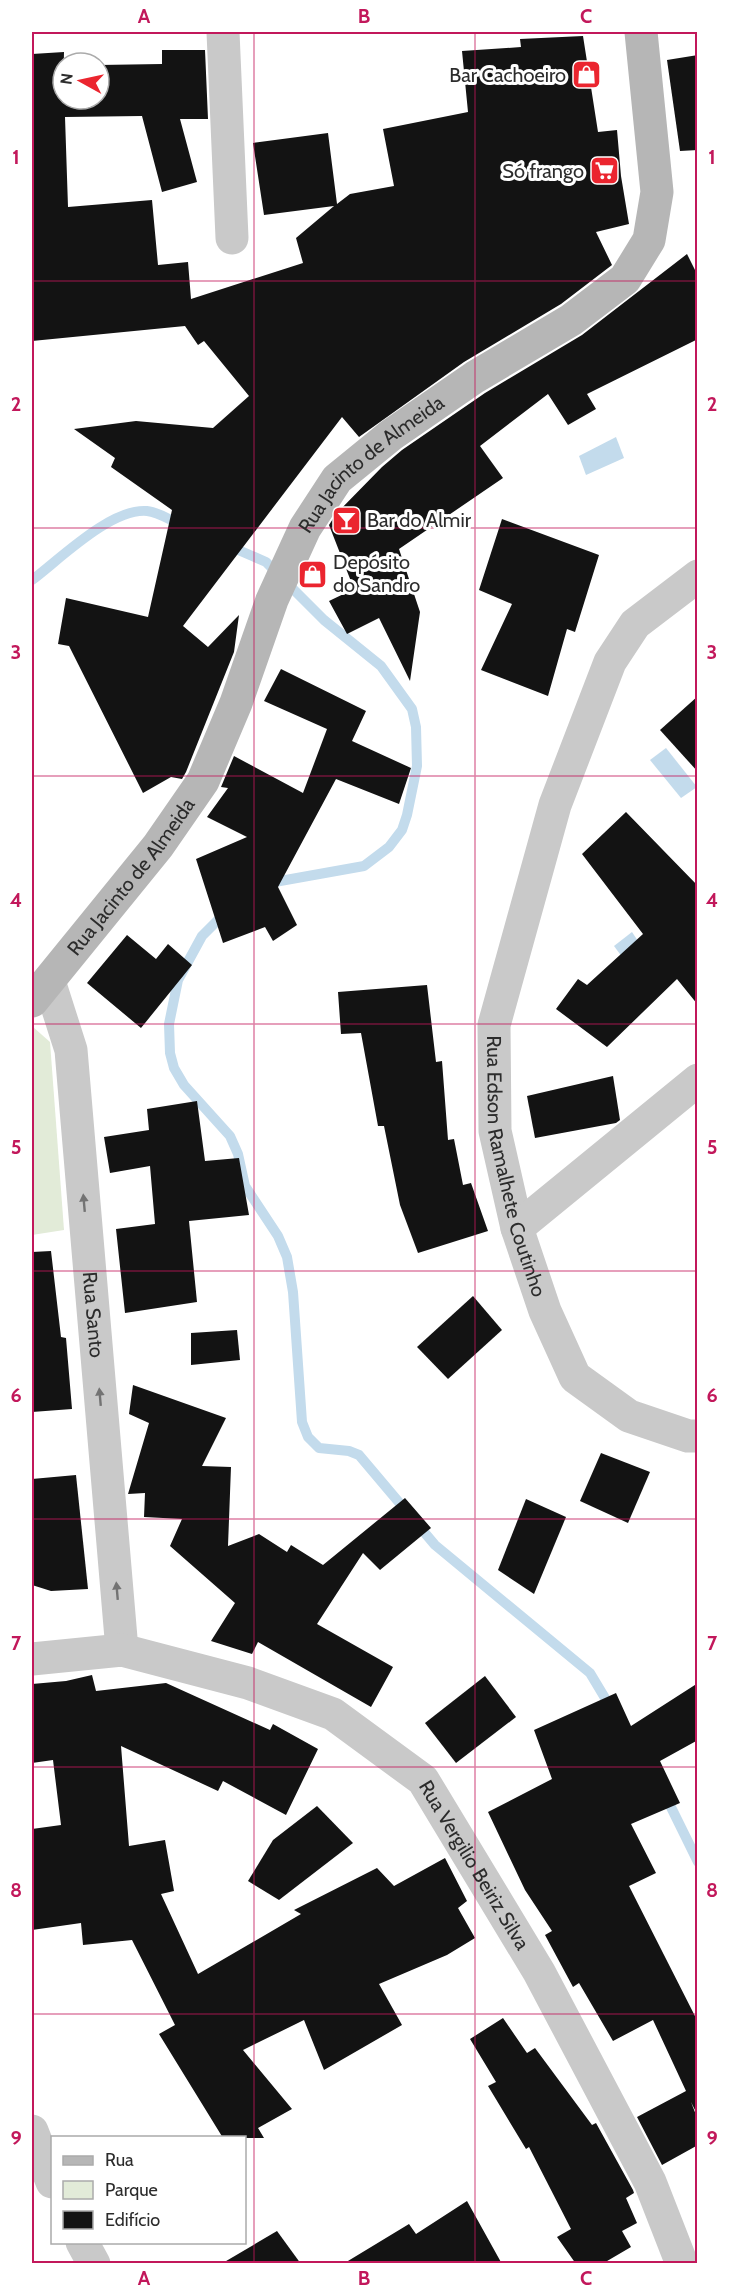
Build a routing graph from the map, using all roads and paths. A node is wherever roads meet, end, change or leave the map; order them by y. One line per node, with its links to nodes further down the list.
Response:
1 (223, 32): 3 (street)
2 (641, 32): 5 (street, Rua Jacinto de Almeida)
3 (232, 238)
4 (698, 576): 7 (street, Rua Edson Ramalhete Coutinho)
5 (40, 991): 9 (street, Rua Santo, one-way to 5)
6 (698, 1080): 7 (street)
7 (518, 1228): 8 (street, Rua Edson Ramalhete Coutinho)
8 (698, 1436)
9 (122, 1650): 10 (street, Rua Vergilio Beiriz Silva); 15 (street, Rua Vergilio Beiriz Silva)
10 (32, 1659)
11 (32, 2131): 12 (street)
12 (51, 2179)
13 (83, 2244): 14 (street)
14 (94, 2264)
15 (682, 2264)

